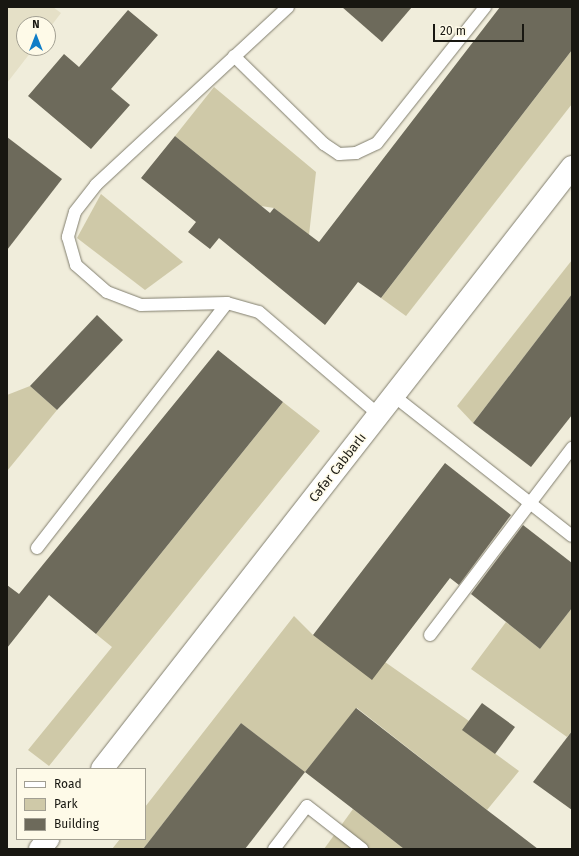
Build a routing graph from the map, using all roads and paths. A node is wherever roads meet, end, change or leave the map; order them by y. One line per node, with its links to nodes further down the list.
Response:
1 (288, 7): 3 (lane)
2 (485, 7): 3 (lane)
3 (234, 56): 5 (lane)
4 (572, 166): 6 (street, Cəfər Cabbarlı)
5 (227, 303): 7 (lane); 11 (lane)
6 (394, 396): 7 (street, Cəfər Cabbarlı); 9 (lane)
7 (379, 415): 13 (street, Cəfər Cabbarlı)
8 (572, 448): 9 (lane)
9 (529, 502): 10 (lane); 12 (lane)
10 (572, 536)
11 (37, 548)
12 (430, 635)
13 (103, 768)
14 (47, 840): 15 (street)
15 (40, 849)
16 (274, 849): 17 (lane)
17 (362, 849)

